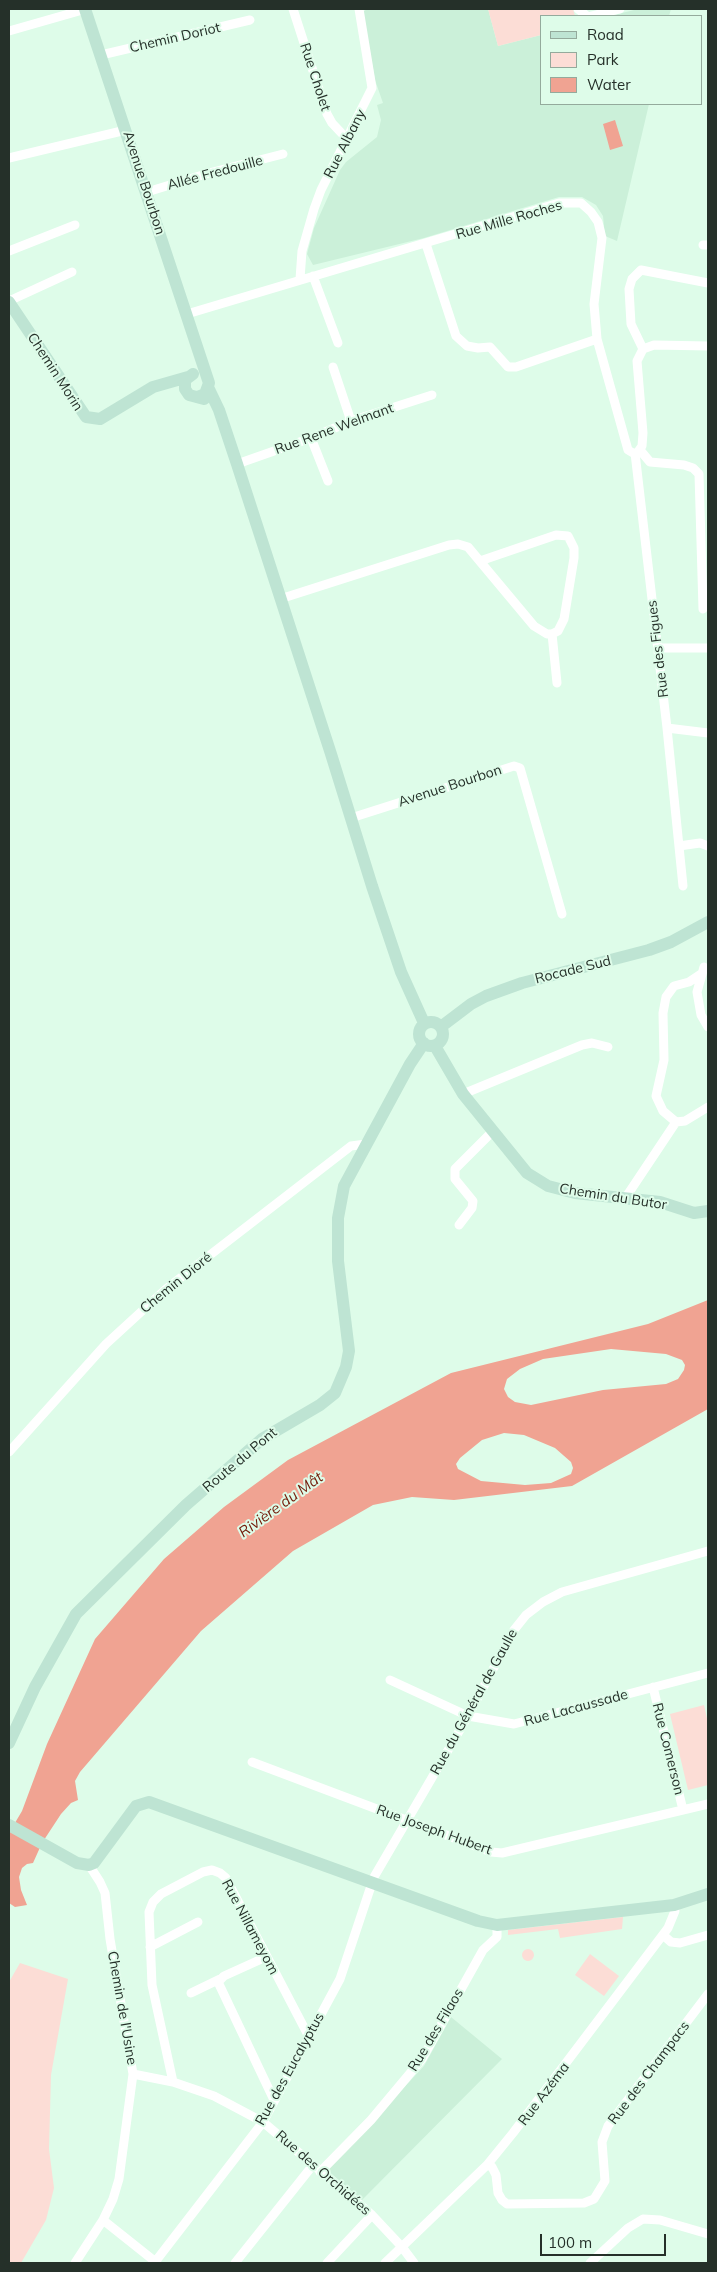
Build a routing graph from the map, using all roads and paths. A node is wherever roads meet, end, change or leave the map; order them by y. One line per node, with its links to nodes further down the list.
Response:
1 (86, 9): 7 (street); 8 (main road, Avenue Bourbon)
2 (293, 9): 10 (street, Rue Cholet)
3 (359, 9): 10 (street, Rue Albany)
4 (620, 9): 5 (street)
5 (593, 15)
6 (250, 20): 8 (street, Chemin Doriot)
7 (9, 31)
8 (101, 55): 9 (main road, Avenue Bourbon)
9 (126, 130): 12 (street); 13 (main road, Avenue Bourbon)
10 (347, 138): 19 (street, Rue Albany)
11 (283, 154): 13 (street, Allée Fredouille)
12 (9, 158)
13 (147, 192): 22 (main road, Avenue Bourbon)
14 (75, 225): 16 (street)
15 (426, 244): 18 (street, Rue Mille Roches); 23 (street); 23 (street, Rue Mille Roches)
16 (9, 251)
17 (72, 272): 21 (street)
18 (313, 276): 19 (street, Rue Mille Roches); 24 (street)
19 (300, 279): 22 (street, Rue Mille Roches)
20 (708, 282): 26 (street)
21 (9, 302): 28 (main road, Chemin Morin)
22 (187, 314): 28 (main road, Avenue Bourbon)
23 (597, 339): 33 (street, Rue Mille Roches)
24 (338, 343)
25 (708, 346): 26 (street)
26 (643, 349): 33 (street)
27 (333, 367): 31 (street)
28 (196, 381): 30 (main road, Avenue Bourbon); 30 (main road)
29 (432, 395): 31 (street, Rue Rene Welmant)
30 (217, 407): 34 (main road, Avenue Bourbon)
31 (351, 421): 32 (street, Rue Rene Welmant)
32 (311, 438): 34 (street, Rue Rene Welmant); 35 (street)
33 (637, 452): 38 (street); 40 (street, Rue des Figues)
34 (237, 464): 37 (main road, Avenue Bourbon)
35 (328, 481)
36 (480, 561): 37 (street); 39 (street); 39 (street)
37 (280, 599): 45 (main road, Avenue Bourbon)
38 (703, 609)
39 (552, 634): 42 (street)
40 (658, 648): 41 (street); 43 (street, Rue des Figues)
41 (708, 648)
42 (557, 683)
43 (668, 728): 44 (street); 46 (street, Rue des Figues)
44 (708, 733)
45 (350, 818): 49 (street, Avenue Bourbon); 51 (main road, Avenue Bourbon)
46 (679, 846): 47 (street); 48 (street, Rue des Figues)
47 (708, 846)
48 (683, 886)
49 (562, 914)
50 (708, 922): 52 (main road, Rocade Sud)
51 (424, 1023): 52 (main road); 54 (main road)
52 (442, 1026): 54 (main road)
53 (708, 1027): 58 (street)
54 (429, 1044): 56 (main road, Chemin du Butor); 60 (main road, Route du Pont)
55 (608, 1046): 56 (street)
56 (463, 1094): 59 (main road, Chemin du Butor)
57 (708, 1108): 58 (street)
58 (676, 1122): 61 (street)
59 (492, 1132): 61 (main road, Chemin du Butor); 63 (street)
60 (366, 1144): 64 (street, Chemin Dioré); 70 (main road, Route du Pont)
61 (626, 1197): 62 (main road, Chemin du Butor)
62 (708, 1212)
63 (459, 1225)
64 (9, 1452)
65 (708, 1551): 69 (street, Rue du Général de Gaulle)
66 (708, 1674): 68 (street, Rue Lacaussade)
67 (390, 1680): 69 (street, Rue Lacaussade)
68 (653, 1687): 69 (street, Rue Lacaussade); 73 (street, Rue Comerson)
69 (468, 1716): 74 (street, Rue du Général de Gaulle)
70 (9, 1743)
71 (252, 1762): 74 (street, Rue Joseph Hubert)
72 (708, 1804): 73 (street, Rue Joseph Hubert)
73 (683, 1810): 74 (street, Rue Joseph Hubert)
74 (407, 1820): 77 (street, Rue du Général de Gaulle)
75 (9, 1825): 76 (main road)
76 (89, 1865): 77 (main road); 90 (street, Chemin de l'Usine)
77 (372, 1882): 81 (main road); 89 (street, Rue des Eucalyptus)
78 (708, 1894): 79 (main road)
79 (674, 1905): 81 (main road); 82 (street, Rue Azéma)
80 (198, 1922): 84 (street)
81 (497, 1925): 96 (street, Rue des Filaos)
82 (663, 1935): 83 (street); 95 (street, Rue Azéma)
83 (708, 1935)
84 (150, 1947): 85 (street, Rue Nillameyom); 91 (street, Rue Nillameyom)
85 (266, 1957): 86 (street); 89 (street, Rue Nillameyom)
86 (220, 1978): 87 (street); 92 (street)
87 (190, 1993)
88 (708, 1994): 95 (street, Rue des Champacs)
89 (309, 2037): 92 (street, Rue des Eucalyptus)
90 (133, 2074): 91 (street, Rue des Orchidées); 98 (street, Chemin de l'Usine)
91 (173, 2082): 93 (street, Rue des Orchidées)
92 (274, 2100): 93 (street, Rue des Eucalyptus)
93 (263, 2122): 94 (street, Rue des Orchidées); 102 (street, Rue des Eucalyptus)
94 (313, 2165): 96 (street, Rue des Orchidées); 103 (street)
95 (487, 2165): 100 (street, Rue Azéma)
96 (320, 2172): 97 (street, Rue des Orchidées)
97 (372, 2215): 100 (street, Rue des Orchidées); 104 (street)
98 (103, 2220): 101 (street, Chemin de l'Usine); 102 (street)
99 (708, 2234): 107 (street)
100 (402, 2247): 105 (street, Rue Azéma); 106 (street, Rue des Orchidées)
101 (75, 2263)
102 (156, 2263)
103 (235, 2263)
104 (327, 2263)
105 (385, 2263)
106 (414, 2263)
107 (590, 2263)

